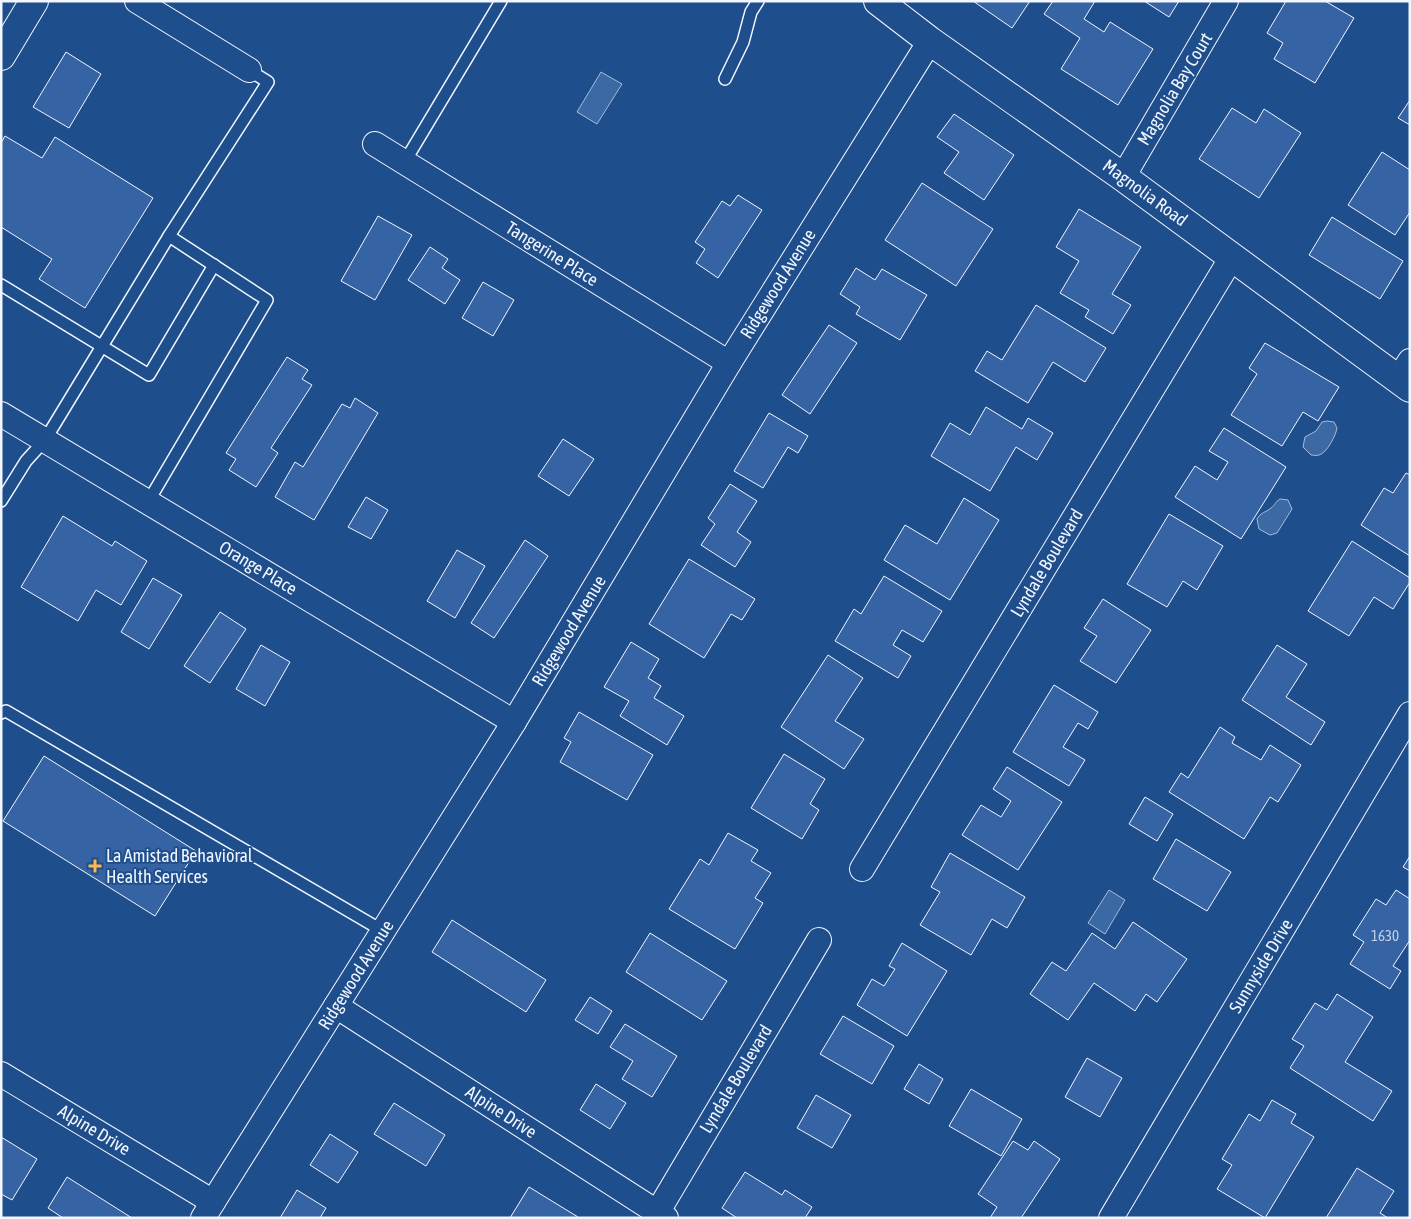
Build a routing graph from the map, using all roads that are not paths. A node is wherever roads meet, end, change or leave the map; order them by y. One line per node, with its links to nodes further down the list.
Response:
1 (34, 1): 8 (street)
2 (136, 1): 9 (street)
3 (501, 1): 12 (lane)
4 (758, 1): 10 (lane)
5 (878, 1): 7 (street, Magnolia Road)
6 (1226, 1): 13 (street, Magnolia Bay Court)
7 (930, 41): 13 (street, Magnolia Road); 19 (street, Ridgewood Avenue)
8 (1, 56)
9 (249, 70): 14 (lane)
10 (725, 79)
11 (375, 144): 12 (street, Tangerine Place)
12 (404, 163): 19 (street, Tangerine Place)
13 (1123, 177): 15 (street, Magnolia Road)
14 (169, 236): 16 (lane); 18 (lane)
15 (1232, 257): 20 (street, Magnolia Road); 28 (street, Lyndale Boulevard)
16 (214, 265): 18 (lane); 24 (lane)
17 (1, 285): 18 (lane)
18 (102, 347): 22 (lane)
19 (729, 363): 27 (street, Ridgewood Avenue)
20 (1406, 376)
21 (1, 414): 22 (street, Orange Place)
22 (45, 440): 23 (lane); 24 (street, Orange Place)
23 (1, 501)
24 (148, 502): 27 (street, Orange Place)
25 (1, 714): 29 (lane)
26 (1410, 714): 35 (street, Sunnyside Drive)
27 (514, 722): 29 (street, Ridgewood Avenue)
28 (862, 868)
29 (383, 931): 31 (street, Ridgewood Avenue)
30 (819, 940): 34 (street, Lyndale Boulevard)
31 (336, 1006): 33 (street, Ridgewood Avenue); 34 (street, Alpine Drive)
32 (1, 1074): 33 (street, Alpine Drive)
33 (208, 1210)
34 (659, 1216)
35 (1112, 1218)

